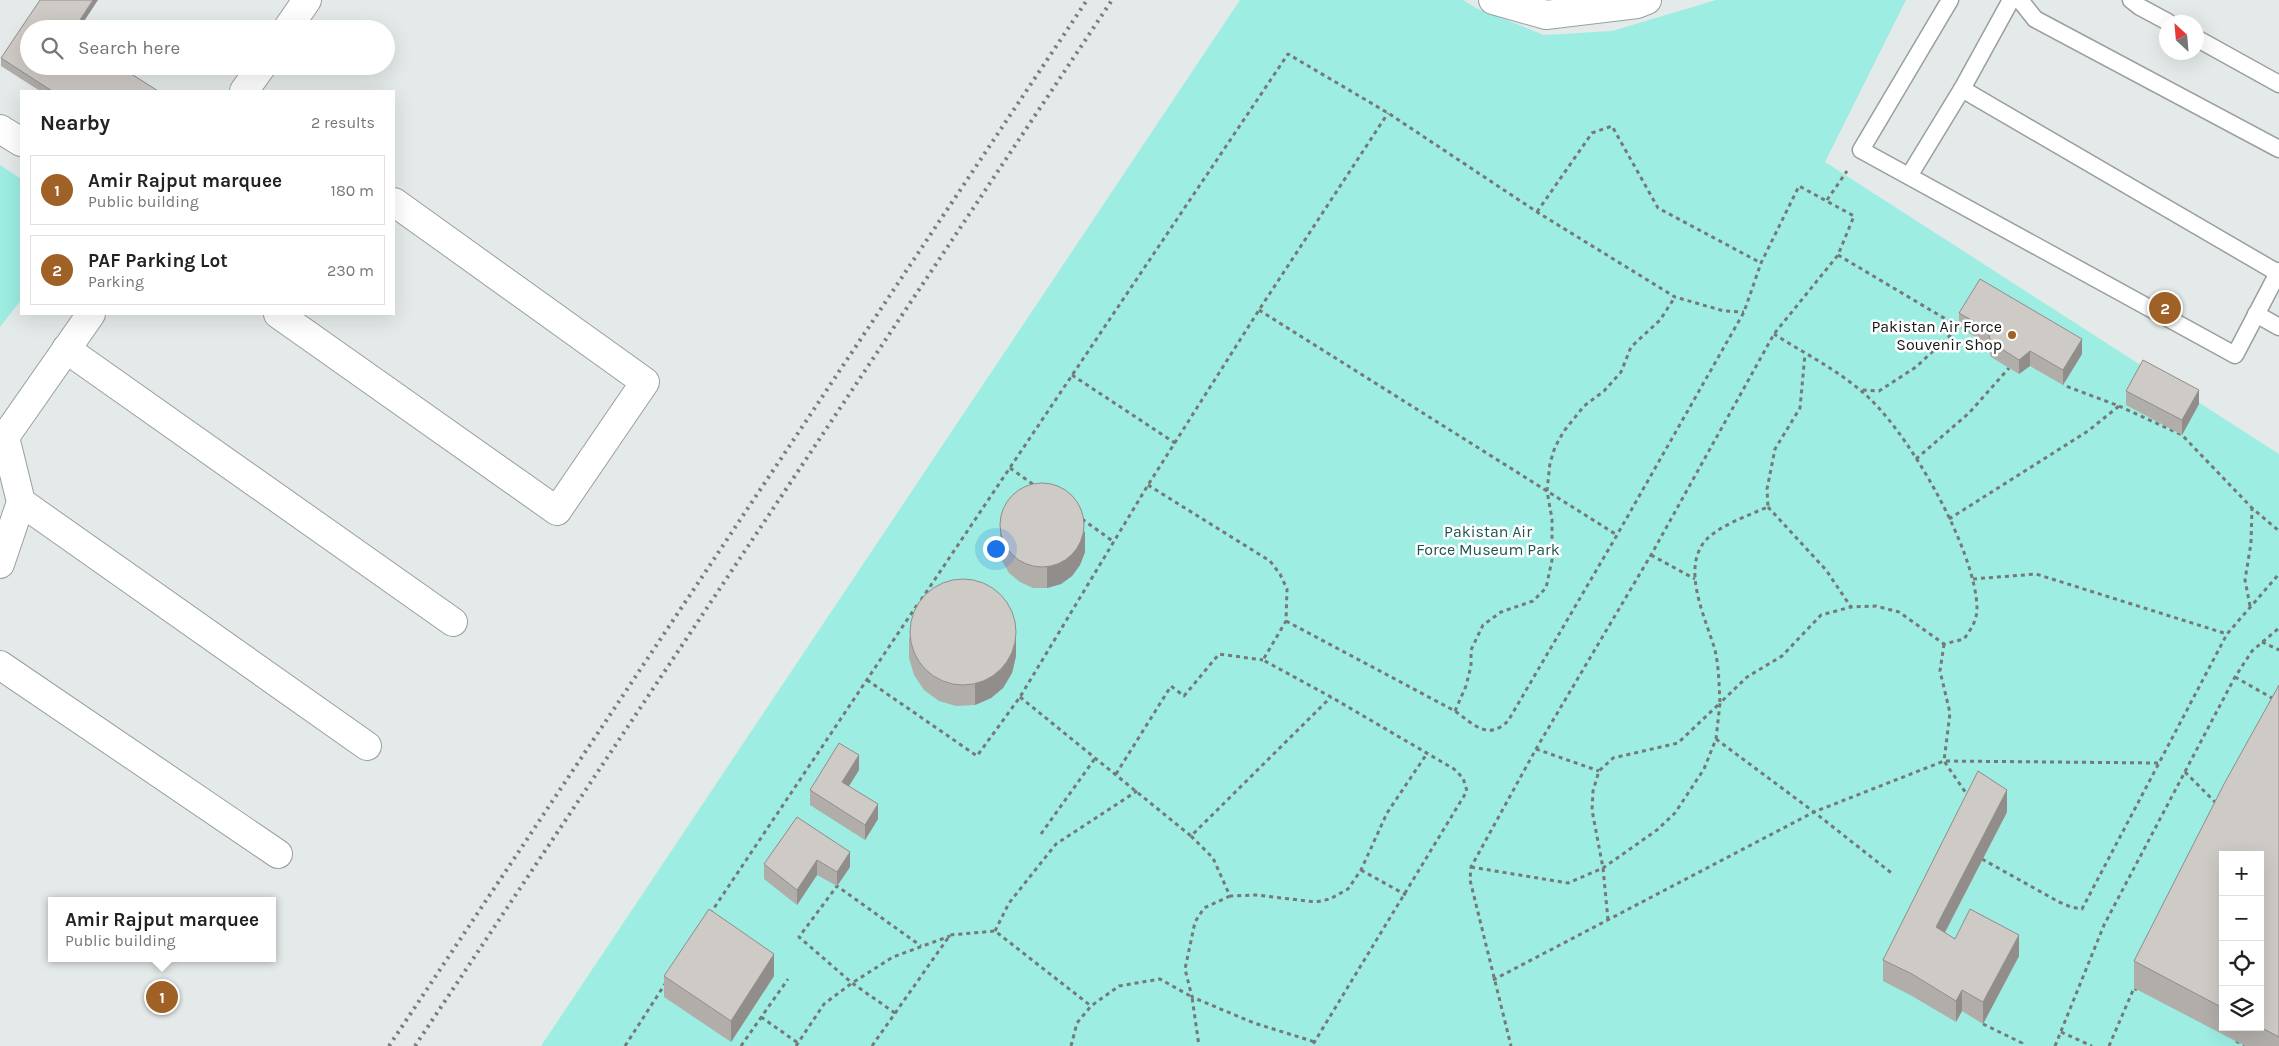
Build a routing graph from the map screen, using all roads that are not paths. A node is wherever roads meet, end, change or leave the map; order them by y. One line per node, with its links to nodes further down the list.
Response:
1 (307, 0): 9 (street)
2 (1492, 0): 3 (street)
3 (1647, 0)
4 (1950, 0): 18 (lane)
5 (2011, 0): 13 (lane)
6 (2020, 0): 17 (lane)
7 (2131, 0): 8 (lane)
8 (2159, 18)
9 (293, 20)
10 (2204, 42): 12 (lane)
11 (256, 75): 14 (street)
12 (2279, 84)
13 (1962, 89): 18 (lane); 20 (lane)
14 (245, 90)
15 (0, 129): 16 (street)
16 (20, 141)
17 (2279, 149)
18 (1909, 176): 21 (lane)
19 (395, 203): 23 (street)
20 (2278, 272): 21 (lane)
21 (2256, 314): 24 (lane)
22 (90, 315): 25 (street)
23 (279, 315)
24 (2279, 327)
25 (66, 349): 26 (street); 28 (street)
26 (21, 502): 27 (street); 30 (street)
27 (0, 564)
28 (454, 622)
29 (0, 665): 31 (street)
30 (366, 746)
31 (278, 854)

